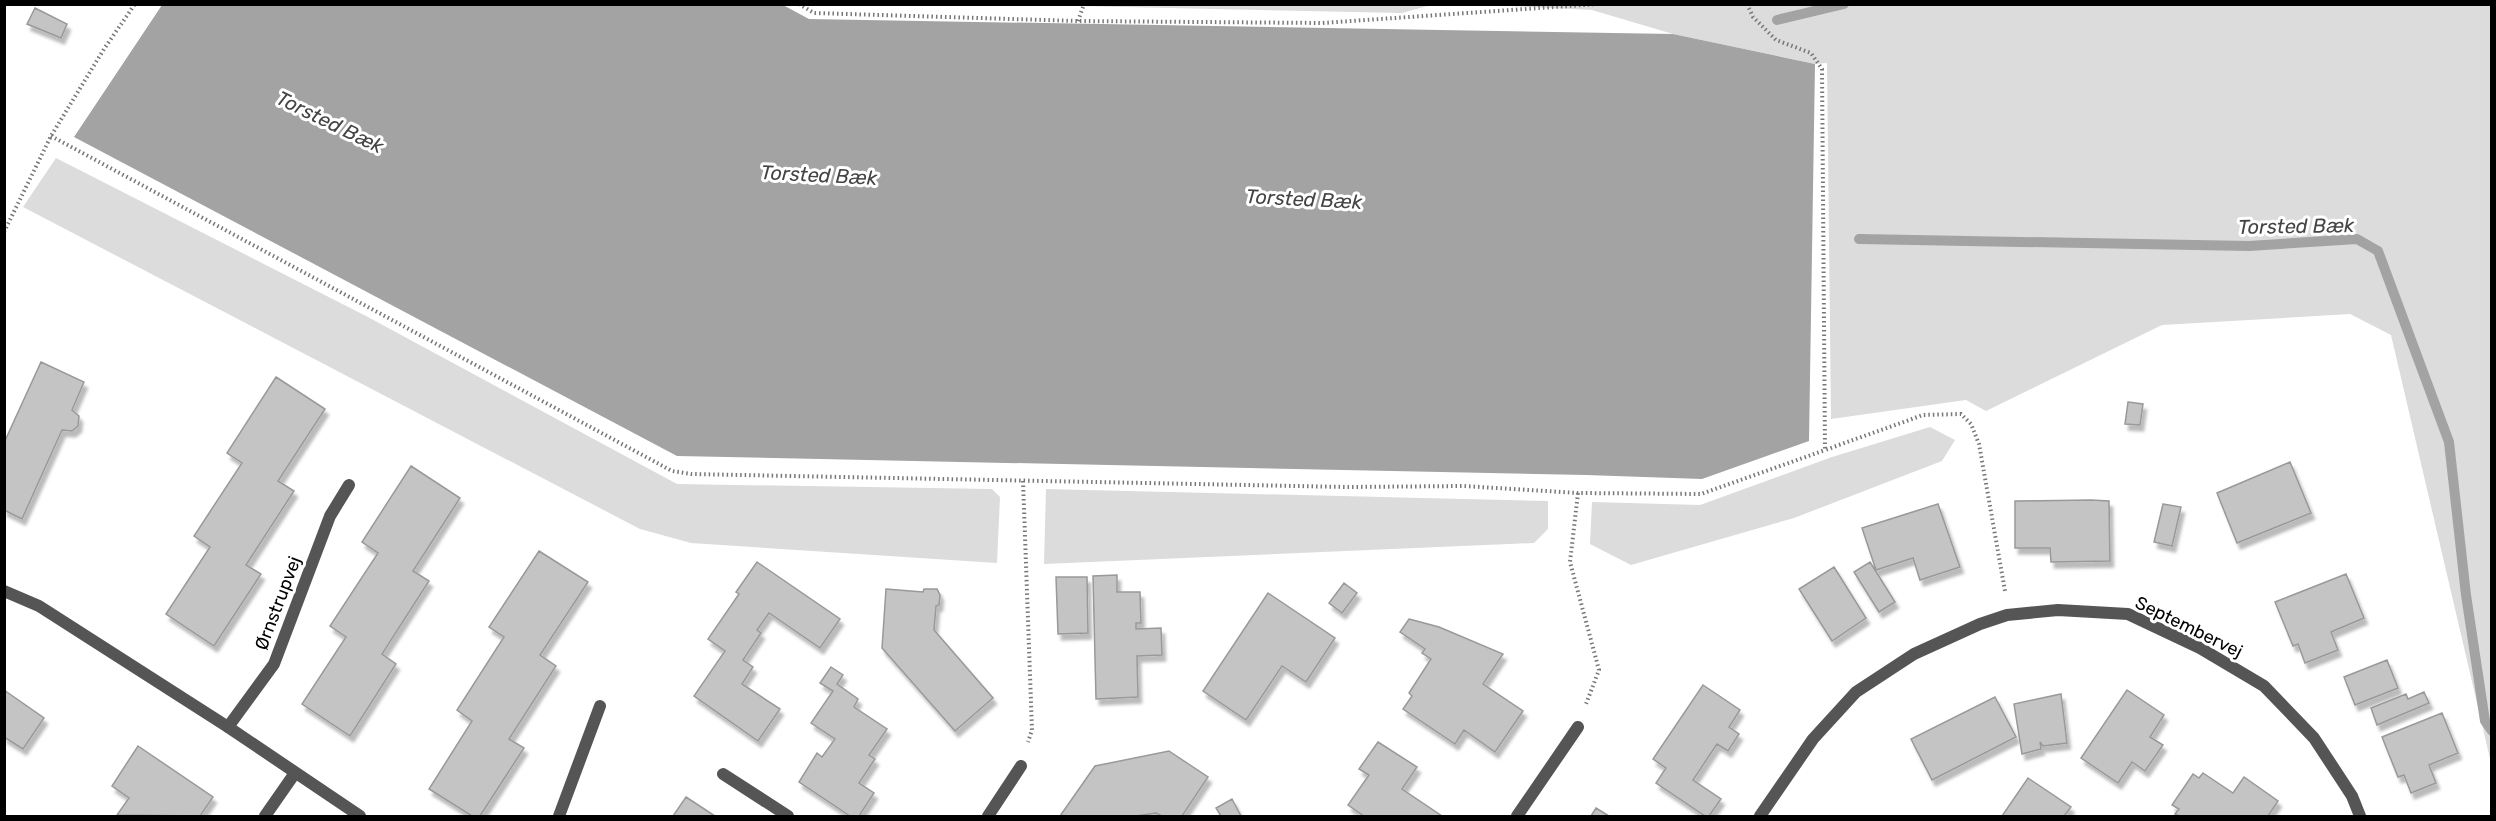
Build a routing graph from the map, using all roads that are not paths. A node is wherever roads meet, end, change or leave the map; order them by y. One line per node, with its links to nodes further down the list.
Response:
1 (349, 485): 4 (street, Ørnstrupvej)
2 (4, 591): 4 (street)
3 (600, 706): 11 (street)
4 (228, 727): 7 (street)
5 (1578, 727): 14 (street)
6 (1022, 766): 13 (street)
7 (295, 773): 9 (street); 10 (street)
8 (723, 774): 12 (street)
9 (265, 816)
10 (360, 816)
11 (559, 816)
12 (788, 816)
13 (988, 816)
14 (1517, 816)
15 (1760, 816): 16 (street, Septembervej)
16 (2360, 816)

